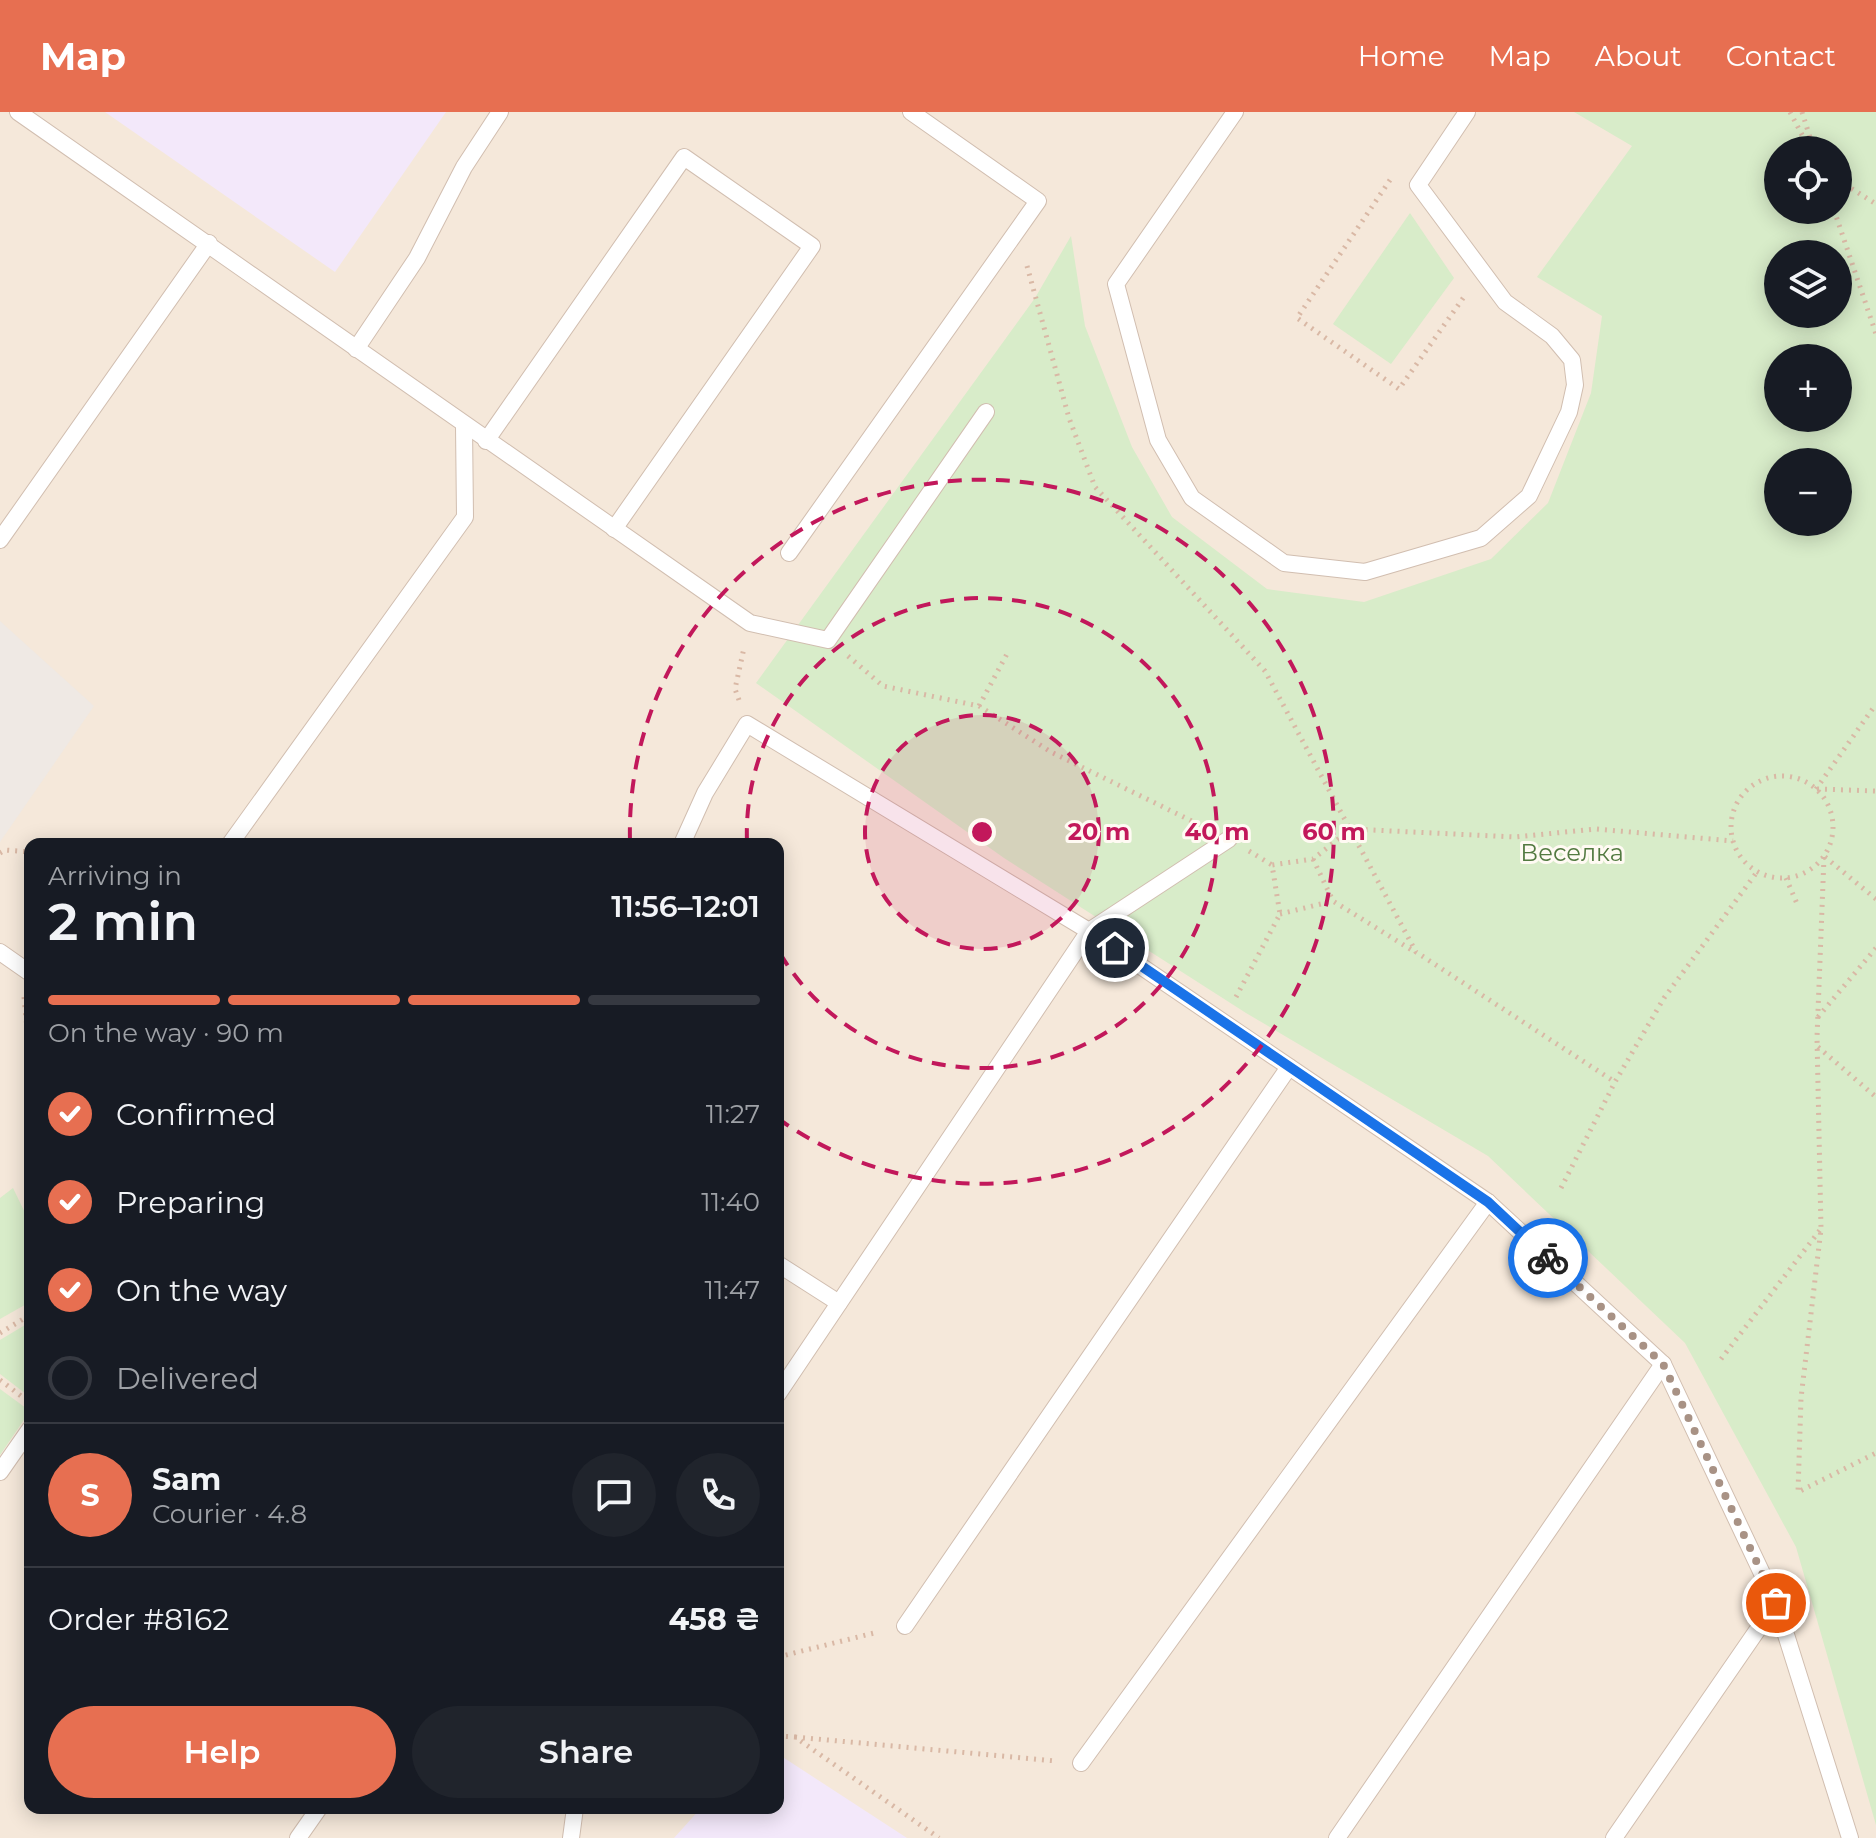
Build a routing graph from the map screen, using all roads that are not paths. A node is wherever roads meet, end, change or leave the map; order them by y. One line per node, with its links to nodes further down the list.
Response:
1 (18, 112): 6 (lane)
2 (500, 112): 7 (lane)
3 (911, 112): 13 (lane)
4 (1235, 112): 5 (lane)
5 (1467, 112)
6 (209, 243): 7 (lane); 12 (lane)
7 (356, 349): 9 (lane)
8 (986, 412): 11 (lane)
9 (464, 426): 10 (lane); 14 (lane)
10 (486, 441): 11 (lane); 11 (lane)
11 (614, 529)
12 (0, 540)
13 (789, 553)
14 (234, 838)
15 (685, 838): 17 (lane)
16 (1229, 839): 17 (lane)
17 (1089, 931): 20 (lane); 23 (lane)
18 (0, 952): 19 (lane)
19 (24, 968)
20 (1289, 1067): 21 (lane); 29 (lane)
21 (1488, 1202): 24 (lane); 30 (lane)
22 (784, 1268): 23 (lane)
23 (839, 1303): 25 (lane)
24 (1663, 1364): 28 (lane); 35 (lane)
25 (784, 1385)
26 (24, 1438): 27 (lane)
27 (0, 1472)
28 (1776, 1603): 36 (lane); 37 (lane)
29 (905, 1626)
30 (1081, 1763)
31 (315, 1814): 33 (lane)
32 (574, 1814): 34 (lane)
33 (298, 1838)
34 (571, 1838)
35 (1337, 1838)
36 (1614, 1838)
37 (1850, 1838)

